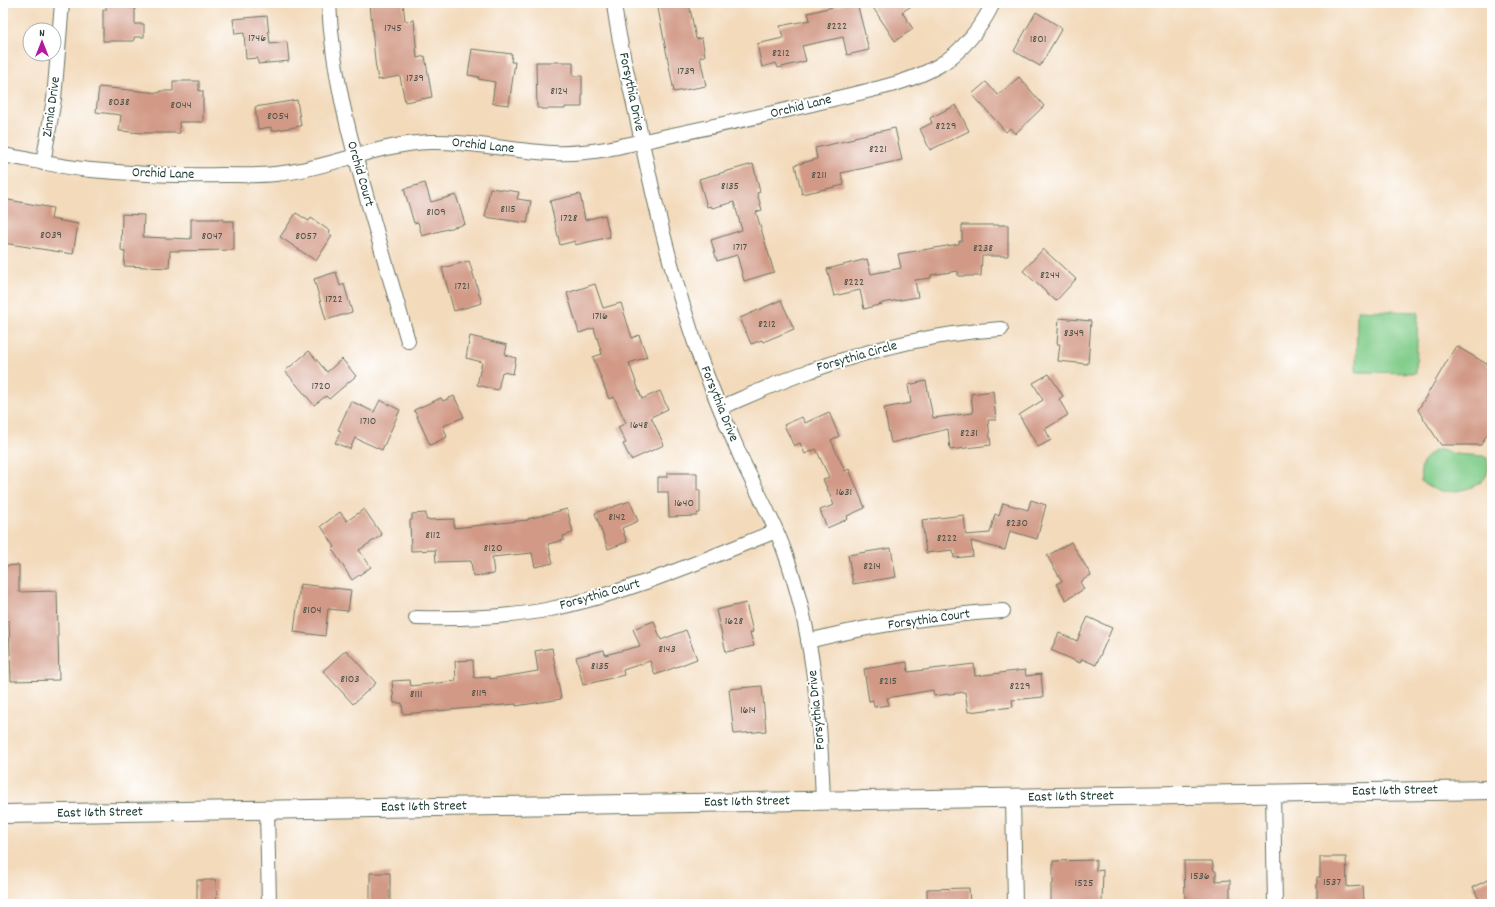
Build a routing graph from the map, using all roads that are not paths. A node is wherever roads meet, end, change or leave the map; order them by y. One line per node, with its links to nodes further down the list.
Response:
1 (62, 3): 8 (street, Zinnia Drive)
2 (329, 3): 7 (street, Orchid Court)
3 (614, 3): 5 (street, Forsythia Drive)
4 (992, 3): 5 (street, Orchid Lane)
5 (642, 142): 7 (street, Orchid Lane); 11 (street, Forsythia Drive)
6 (3, 155): 8 (street, Orchid Lane)
7 (355, 155): 8 (street, Orchid Lane); 10 (street, Orchid Court)
8 (43, 163)
9 (1001, 329): 11 (street, Forsythia Circle)
10 (408, 341)
11 (720, 408): 12 (street, Forsythia Drive)
12 (776, 531): 14 (street, Forsythia Court); 15 (street, Forsythia Drive)
13 (1003, 611): 15 (street, Forsythia Court)
14 (416, 618)
15 (808, 642): 19 (street, Forsythia Drive)
16 (1492, 790): 17 (street, East 16th Street)
17 (1273, 793): 18 (street, East 16th Street); 24 (street)
18 (1013, 798): 19 (street, East 16th Street); 23 (street)
19 (823, 801): 20 (street, East 16th Street)
20 (267, 810): 21 (street, East 16th Street); 22 (street)
21 (3, 814)
22 (269, 904)
23 (1015, 904)
24 (1275, 904)

